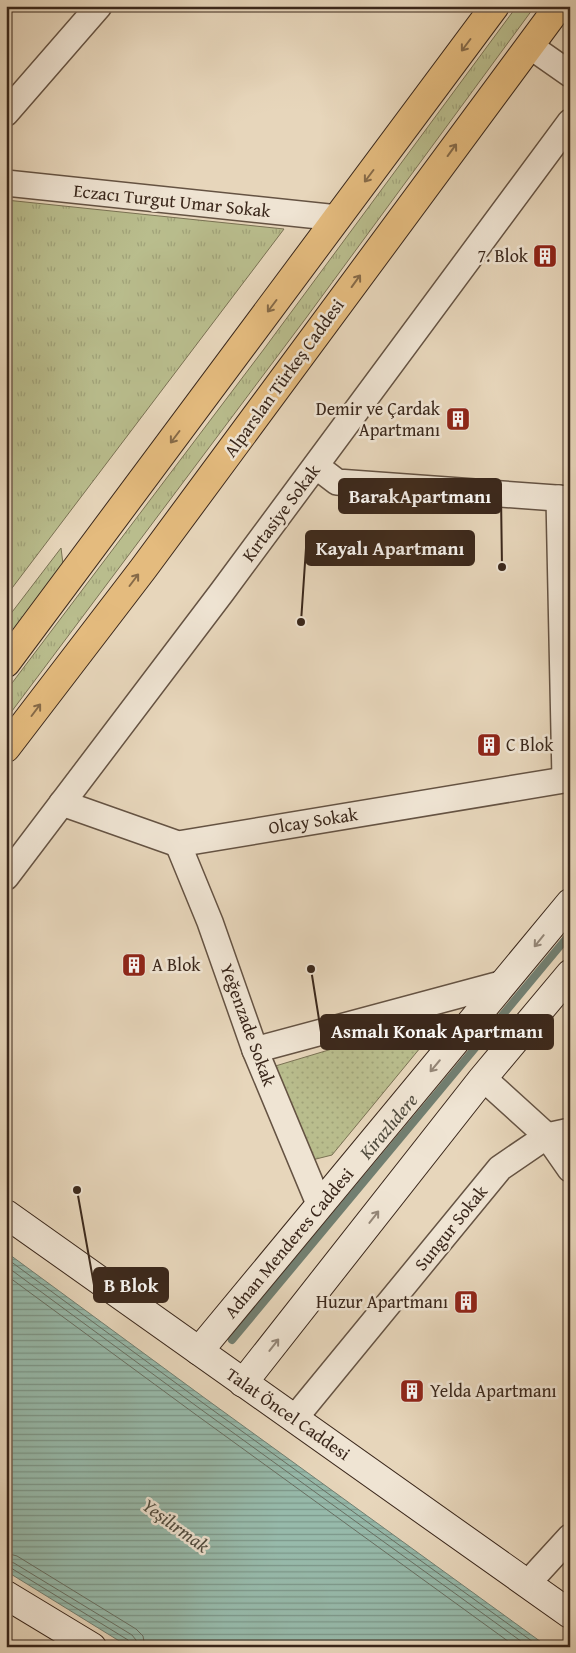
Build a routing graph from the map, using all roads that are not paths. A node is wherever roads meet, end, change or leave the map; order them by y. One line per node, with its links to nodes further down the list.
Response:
1 (98, 6): 6 (street)
2 (559, 6): 4 (highway, Alparslan Türkeş Caddesi)
3 (493, 7): 9 (highway, one-way to 9)
4 (530, 46): 5 (street); 13 (highway, Alparslan Türkeş Caddesi, one-way to 4)
5 (570, 74)
6 (6, 113)
7 (570, 122): 10 (street, Kırtasiye Sokak)
8 (6, 183): 9 (street, Eczacı Turgut Umar Sokak)
9 (338, 218): 12 (highway, one-way to 12)
10 (316, 466): 11 (street); 15 (street, Kırtasiye Sokak)
11 (564, 499): 14 (street)
12 (6, 663)
13 (6, 748)
14 (567, 779): 16 (street, Olcay Sokak)
15 (62, 803): 16 (street, Olcay Sokak); 17 (street, Kırtasiye Sokak)
16 (178, 844): 21 (street, Yeğenzade Sokak)
17 (6, 877)
18 (570, 903): 20 (street, Adnan Menderes Caddesi, one-way to 20)
19 (570, 974): 22 (street)
20 (504, 983): 21 (street); 25 (street, Adnan Menderes Caddesi, one-way to 25)
21 (255, 1050): 25 (street, Yeğenzade Sokak)
22 (483, 1078): 23 (street); 28 (street, one-way to 22)
23 (558, 1134): 24 (street); 29 (street, Sungur Sokak)
24 (570, 1169)
25 (320, 1206): 27 (street, Adnan Menderes Caddesi)
26 (6, 1214): 27 (street, Talat Öncel Caddesi)
27 (199, 1351): 28 (street, Talat Öncel Caddesi)
28 (243, 1383): 29 (street, Talat Öncel Caddesi)
29 (294, 1419): 31 (street, Talat Öncel Caddesi)
30 (570, 1537): 31 (street)
31 (527, 1584): 33 (street, Talat Öncel Caddesi)
32 (6, 1596): 34 (street)
33 (570, 1614)
34 (92, 1647)

